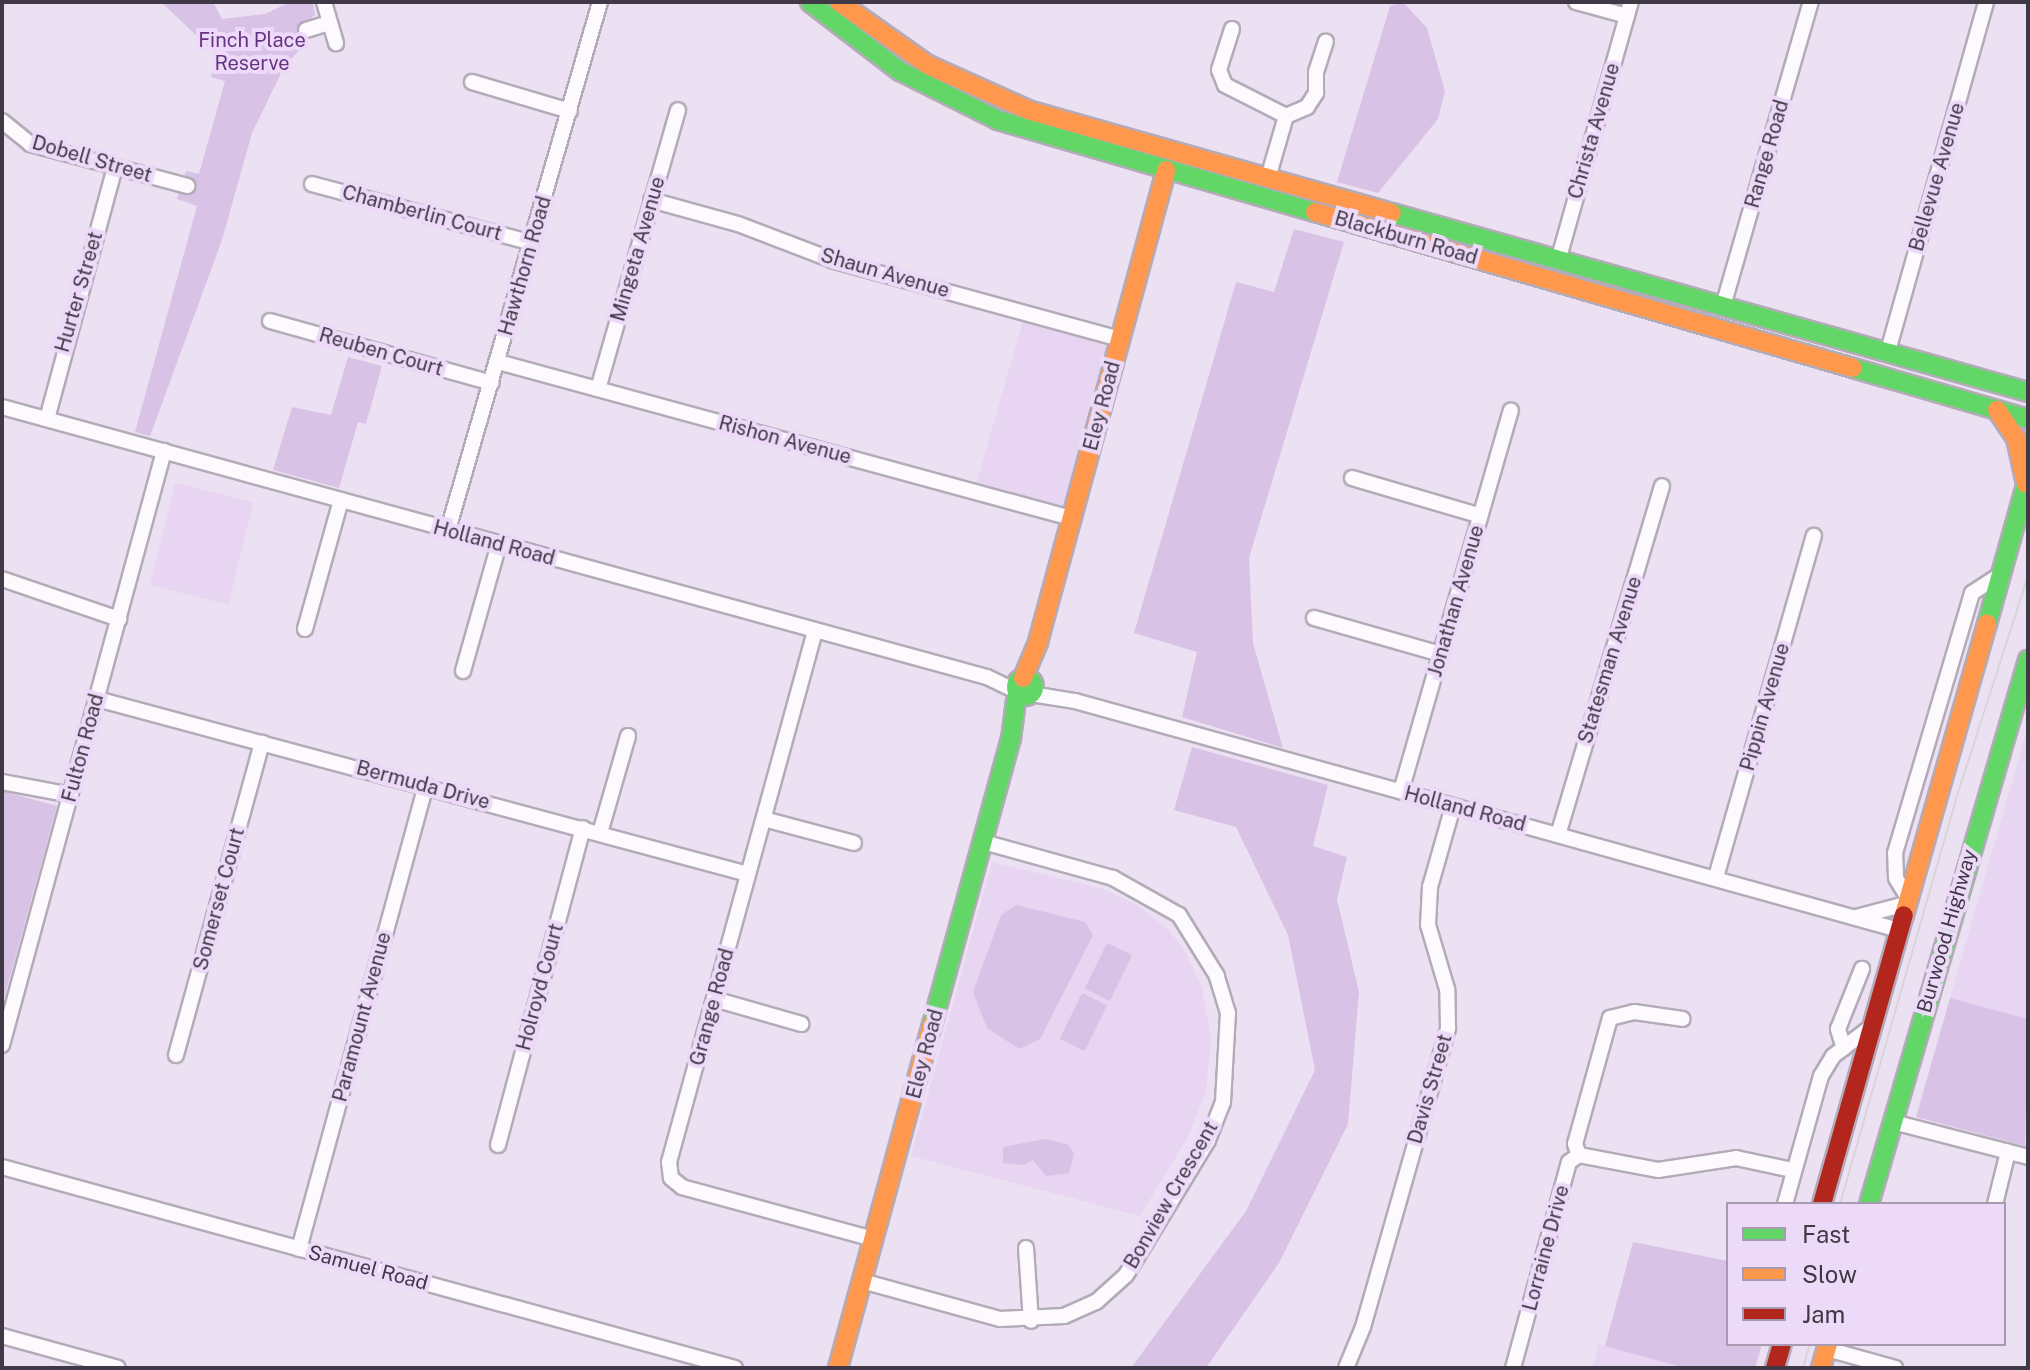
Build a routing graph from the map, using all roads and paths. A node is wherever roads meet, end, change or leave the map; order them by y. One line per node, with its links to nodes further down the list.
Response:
1 (324, 2): 9 (street)
2 (600, 2): 16 (street, Hawthorn Road)
3 (810, 2): 21 (main road, Blackburn Road)
4 (839, 2): 19 (main road, Blackburn Road)
5 (1576, 2): 8 (street)
6 (1811, 2): 29 (street, Range Road)
7 (1986, 2): 32 (street, Bellevue Avenue)
8 (1629, 9): 27 (street, Christa Avenue)
9 (329, 23): 11 (street); 13 (street)
10 (1232, 29): 17 (street)
11 (306, 30)
12 (1326, 42): 17 (street)
13 (336, 43)
14 (472, 82): 16 (street)
15 (678, 110): 25 (street, Mingeta Avenue)
16 (570, 111): 26 (street, Hawthorn Road)
17 (1286, 116): 22 (street)
18 (2, 121): 20 (street, Dobell Street)
19 (1172, 151): 21 (main road, Eley Road); 22 (main road, Blackburn Road)
20 (115, 167): 24 (street, Dobell Street); 42 (street, Hurter Street)
21 (1166, 170): 28 (main road, Blackburn Road); 31 (main road, Eley Road)
22 (1268, 178): 27 (main road, Blackburn Road)
23 (312, 184): 26 (street, Chamberlin Court)
24 (188, 186)
25 (651, 200): 31 (street, Shaun Avenue); 37 (street, Mingeta Avenue)
26 (532, 243): 33 (street, Hawthorn Road)
27 (1558, 261): 28 (main road); 29 (main road, Blackburn Road)
28 (1553, 280): 40 (main road, Blackburn Road)
29 (1723, 306): 32 (main road, Blackburn Road)
30 (270, 321): 35 (street, Reuben Court)
31 (1120, 339): 50 (main road, Eley Road)
32 (1888, 351): 36 (main road, Blackburn Road)
33 (498, 362): 35 (street, Hawthorn Road); 37 (street, Rishon Avenue)
34 (2028, 376): 36 (main road)
35 (492, 383): 51 (street, Hawthorn Road)
36 (2002, 384): 38 (main road, Blackburn Road)
37 (598, 389): 50 (street, Rishon Avenue)
38 (2028, 392)
39 (2, 407): 42 (street, Holland Road)
40 (1997, 410): 43 (main road, Blackburn Road); 46 (main road)
41 (1511, 411): 49 (street, Jonathan Avenue)
42 (47, 419): 44 (street, Holland Road)
43 (2028, 419)
44 (164, 451): 48 (street, Holland Road); 56 (street, Fulton Road)
45 (1352, 478): 49 (street)
46 (2027, 481): 79 (main road)
47 (1662, 486): 74 (street, Statesman Avenue)
48 (341, 500): 51 (street, Holland Road); 57 (street)
49 (1481, 516): 59 (street, Jonathan Avenue)
50 (1071, 518): 62 (main road, Eley Road)
51 (448, 530): 53 (street, Holland Road)
52 (1814, 536): 78 (street, Pippin Avenue)
53 (499, 544): 58 (street, Holland Road); 61 (street)
54 (2, 579): 56 (street)
55 (1314, 618): 59 (street)
56 (119, 619): 63 (street, Fulton Road)
57 (305, 629)
58 (815, 631): 62 (street, Holland Road); 71 (street, Grange Road)
59 (1440, 654): 68 (street, Jonathan Avenue)
60 (2028, 660): 82 (main road, Burwood Highway)
61 (463, 671)
62 (1025, 687): 68 (street, Holland Road); 75 (main road, Eley Road)
63 (97, 699): 65 (street, Bermuda Drive); 69 (street, Fulton Road)
64 (628, 736): 73 (street)
65 (262, 743): 67 (street, Bermuda Drive); 90 (street, Somerset Court)
66 (2, 782): 69 (street)
67 (426, 786): 72 (street, Bermuda Drive); 104 (street, Paramount Avenue)
68 (1401, 791): 70 (street, Holland Road)
69 (71, 795): 88 (street, Fulton Road)
70 (1453, 806): 74 (street, Holland Road); 115 (street, Davis Street)
71 (764, 819): 76 (street); 77 (street, Grange Road)
72 (583, 828): 73 (street, Bermuda Drive); 92 (street, Holroyd Court)
73 (600, 833): 77 (street, Bermuda Drive)
74 (1558, 835): 78 (street, Holland Road)
75 (983, 842): 102 (main road, Eley Road); 106 (street, Bonview Crescent)
76 (854, 843)
77 (748, 874): 84 (street, Grange Road)
78 (1716, 877): 80 (street, Holland Road)
79 (1907, 901): 80 (street); 81 (main road)
80 (1855, 917): 81 (street, Holland Road)
81 (1914, 933): 82 (main road); 87 (main road)
82 (1944, 939): 91 (main road, Burwood Highway)
83 (1862, 969): 89 (street)
84 (714, 999): 86 (street); 102 (street, Grange Road)
85 (1683, 1019): 94 (street, Lorraine Drive)
86 (801, 1024)
87 (1871, 1026): 89 (street); 99 (main road)
88 (2, 1045)
89 (1844, 1048): 97 (street)
90 (176, 1055)
91 (1893, 1122): 93 (street); 100 (main road, Burwood Highway)
92 (498, 1145)
93 (2008, 1152): 95 (street); 101 (street)
94 (1579, 1155): 97 (street); 116 (street, Lorraine Drive)
95 (2028, 1157)
96 (2, 1167): 104 (street, Samuel Road)
97 (1792, 1170): 98 (street)
98 (1785, 1202)
99 (1823, 1202)
100 (1870, 1202)
101 (1996, 1202)
102 (874, 1239): 105 (main road, Eley Road)
103 (1026, 1248): 106 (street)
104 (299, 1249): 113 (street, Samuel Road)
105 (862, 1281): 106 (street, Bonview Crescent); 114 (main road, Eley Road)
106 (1031, 1321)
107 (2, 1336): 112 (street)
108 (1774, 1346): 111 (street)
109 (1781, 1346): 111 (main road)
110 (1828, 1347): 117 (main road); 118 (street)
111 (1776, 1366)
112 (118, 1368)
113 (735, 1368)
114 (838, 1368)
115 (1346, 1368)
116 (1513, 1368)
117 (1821, 1368)
118 (1895, 1368)

